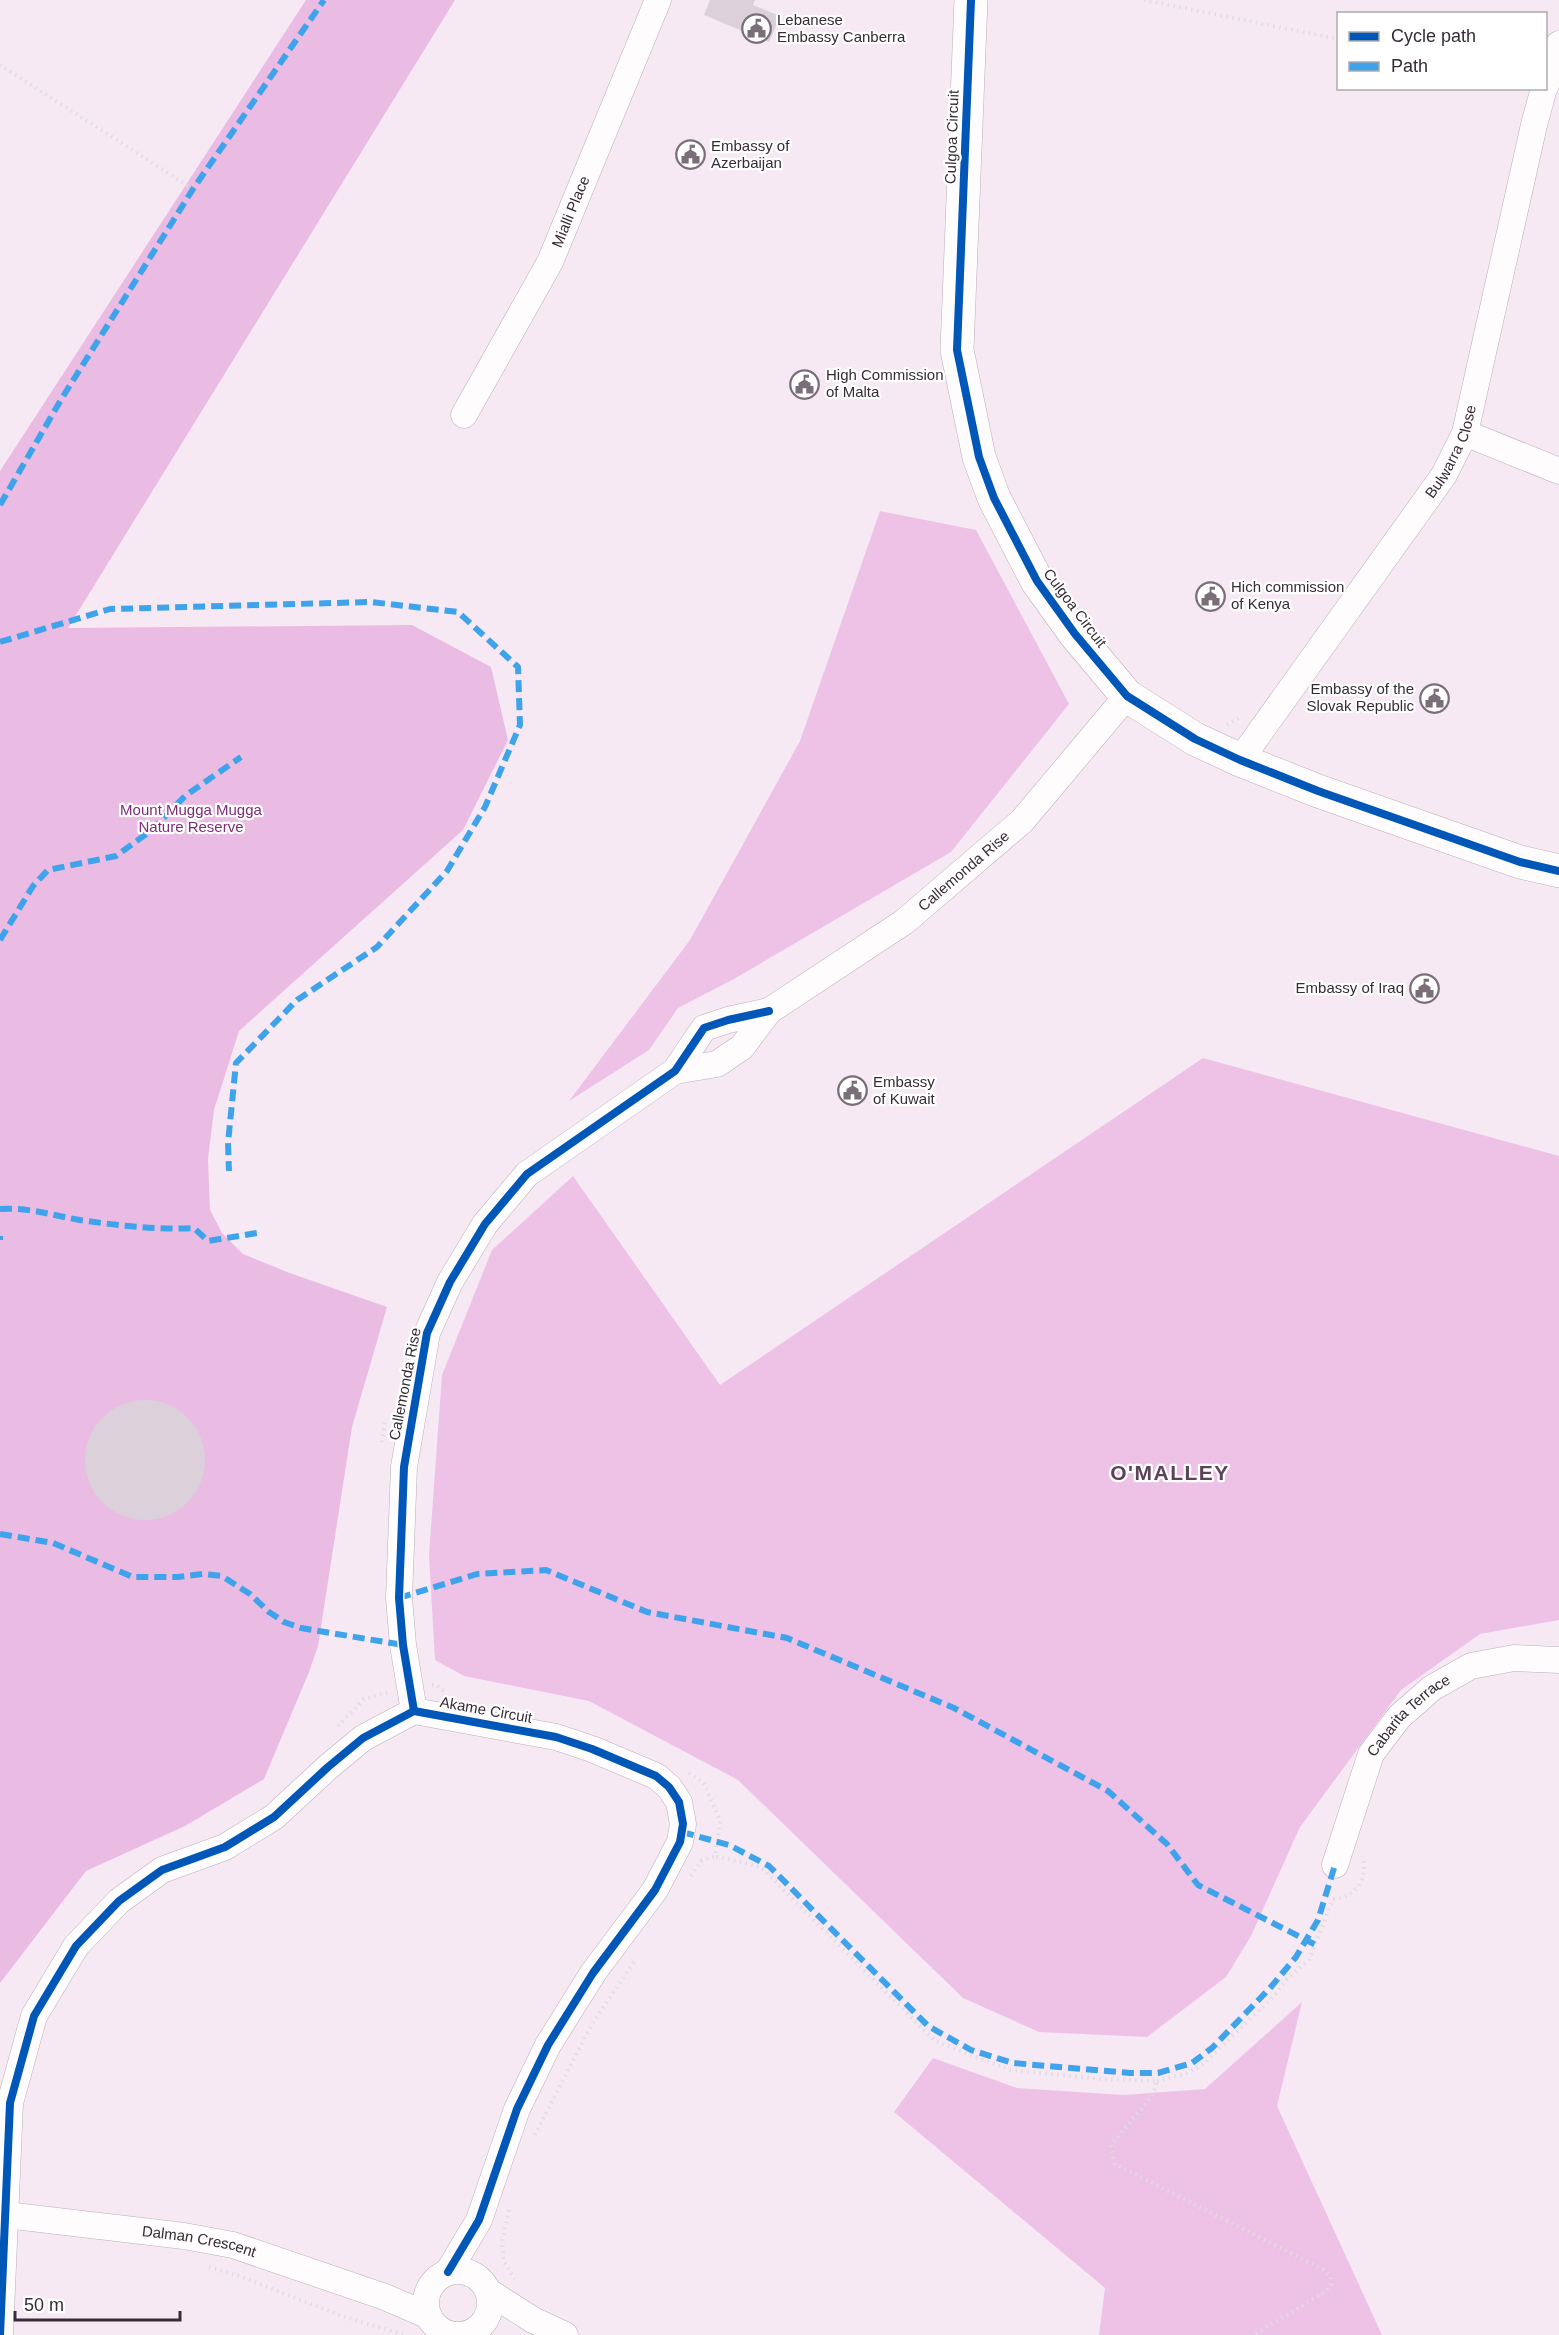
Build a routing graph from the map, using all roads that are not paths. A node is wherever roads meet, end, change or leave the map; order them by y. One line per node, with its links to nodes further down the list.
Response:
1 (658, 0): 5 (street, Mialli Place)
2 (971, 0): 8 (street, Culgoa Circuit)
3 (1559, 44): 4 (street, Bulwarra Close)
4 (1549, 85): 6 (street, Bulwarra Close)
5 (464, 415)
6 (1465, 432): 7 (street); 9 (street, Bulwarra Close)
7 (1559, 471)
8 (1128, 696): 9 (street, Culgoa Circuit); 11 (street, Callemonda Rise)
9 (1239, 760): 10 (street, Culgoa Circuit)
10 (1559, 871)
11 (769, 1011): 12 (street, Callemonda Rise); 12 (street, Callemonda Rise)
12 (675, 1071): 14 (street, Callemonda Rise)
13 (1559, 1660): 15 (street, Cabarita Terrace)
14 (401, 1693): 16 (street); 17 (street, Akame Circuit)
15 (1335, 1864)
16 (6, 2215): 20 (street, Dalman Crescent); 24 (street)
17 (478, 2220): 18 (street, Akame Circuit); 19 (street, Akame Circuit)
18 (440, 2278): 19 (street); 20 (street); 22 (street)
19 (492, 2291): 21 (street); 23 (street)
20 (386, 2298): 22 (street, Dalman Crescent)
21 (533, 2320): 23 (street); 25 (street)
22 (434, 2325): 23 (street)
23 (474, 2331)
24 (0, 2335)
25 (565, 2335)

